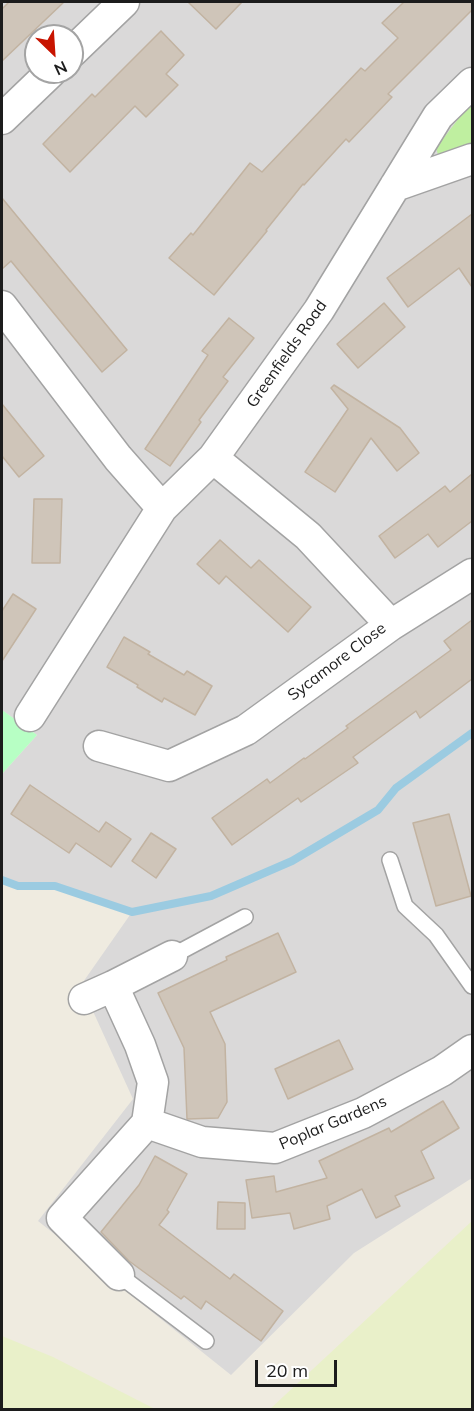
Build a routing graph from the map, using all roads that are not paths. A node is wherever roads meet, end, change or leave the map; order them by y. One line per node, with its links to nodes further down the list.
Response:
1 (124, 2): 2 (street)
2 (84, 40)
3 (472, 83): 7 (street, Greenfields Road)
4 (39, 84): 5 (street)
5 (2, 120)
6 (472, 159): 7 (street)
7 (395, 186): 9 (street, Greenfields Road)
8 (2, 306): 10 (street)
9 (213, 458): 10 (street, Greenfields Road); 12 (street, Sycamore Close)
10 (162, 508): 13 (street, Greenfields Road)
11 (472, 574): 12 (street)
12 (391, 625): 14 (street, Sycamore Close)
13 (30, 716)
14 (99, 746)
15 (390, 860): 19 (lane)
16 (245, 917): 17 (lane)
17 (172, 956): 18 (street)
18 (113, 986): 20 (street); 22 (street)
19 (472, 986)
20 (84, 999)
21 (472, 1050): 22 (street, Poplar Gardens)
22 (147, 1123): 23 (street)
23 (119, 1275): 24 (lane)
24 (206, 1341)

